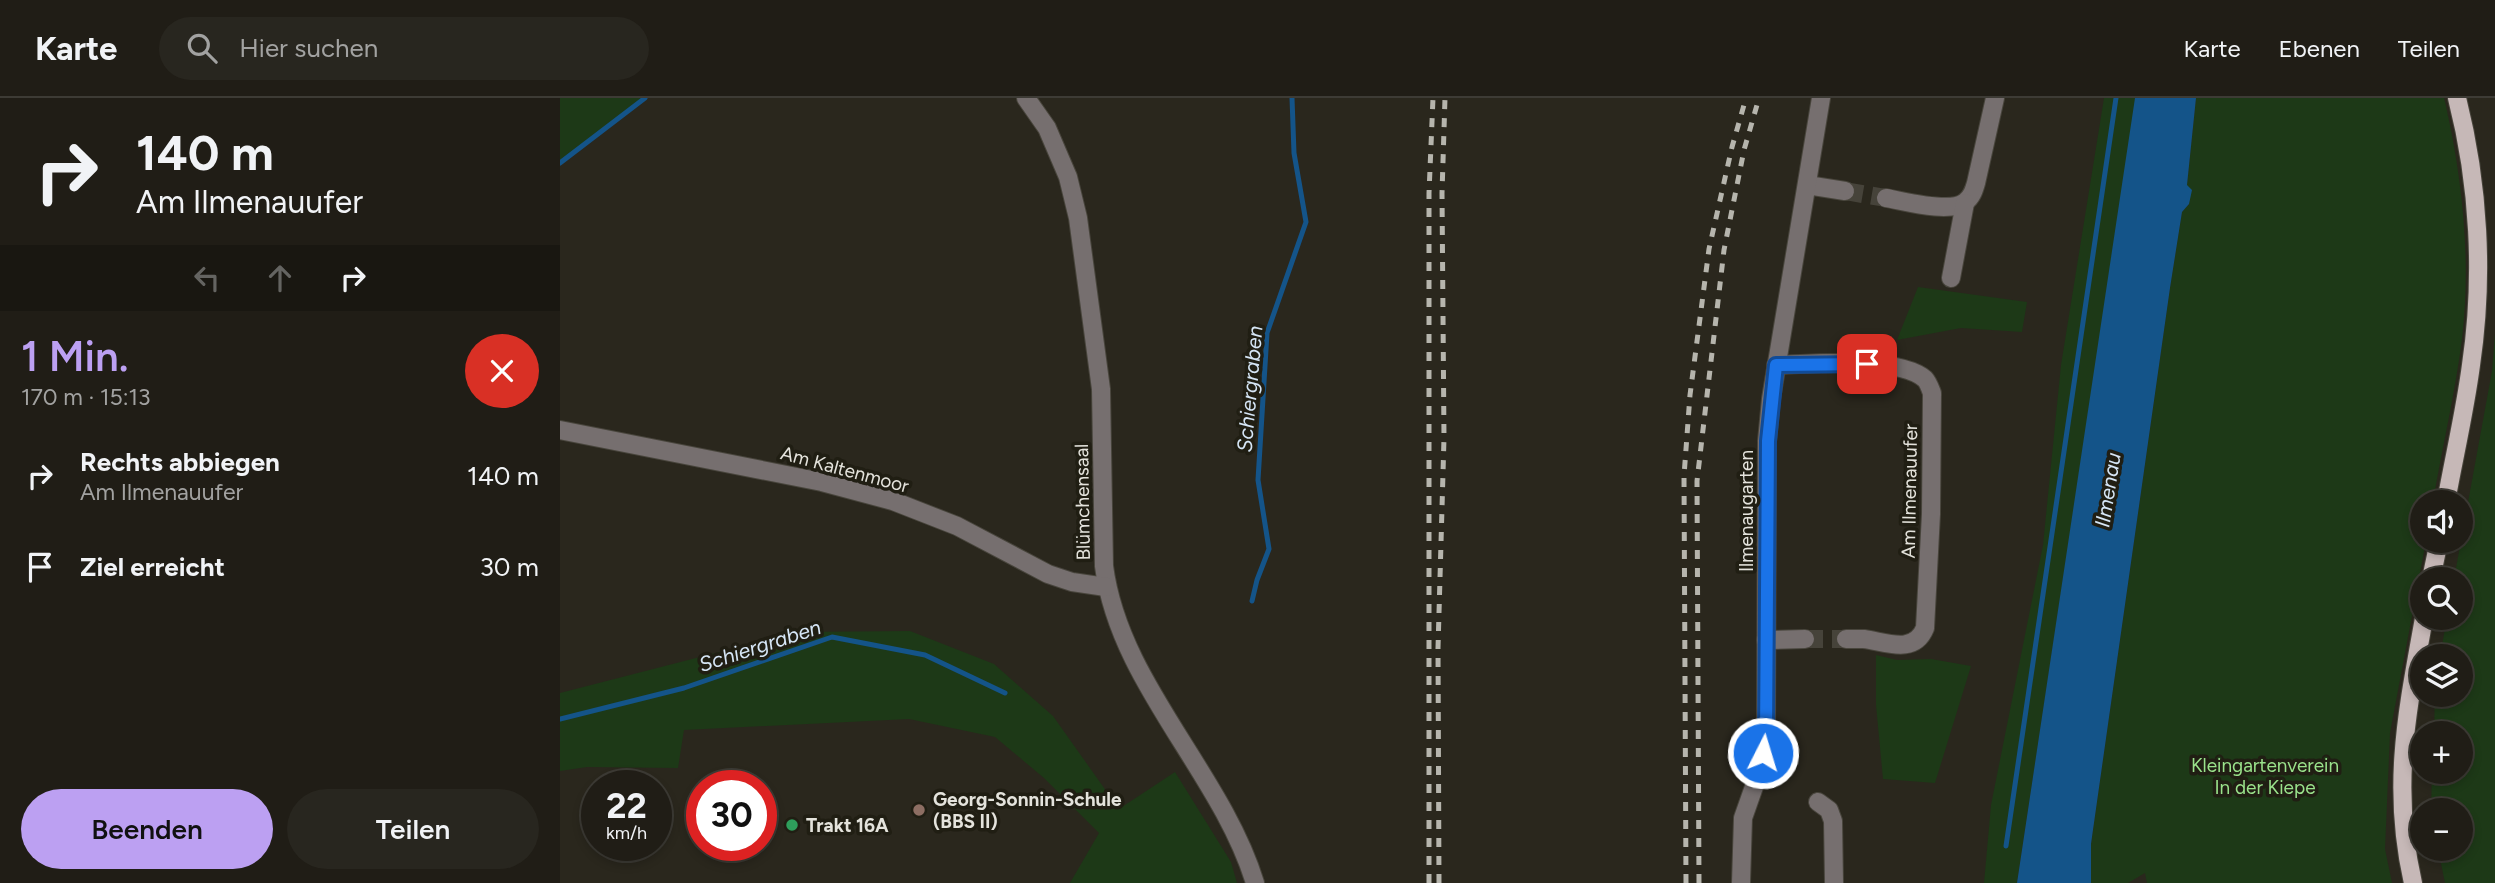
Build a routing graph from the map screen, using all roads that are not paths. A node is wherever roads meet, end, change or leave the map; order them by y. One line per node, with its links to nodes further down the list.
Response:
1 (1026, 98): 13 (street, Blümchensaal)
2 (1821, 98): 5 (street, Ilmenaugarten)
3 (1994, 98): 8 (street)
4 (2456, 98): 12 (main road)
5 (1807, 185): 6 (street); 10 (street, Ilmenaugarten)
6 (1845, 191)
7 (1886, 198): 8 (street)
8 (1965, 203): 9 (street)
9 (1951, 278)
10 (1776, 365): 16 (street, Am Ilmenauufer); 17 (street, Ilmenaugarten)
11 (560, 430): 13 (street, Am Kaltenmoor)
12 (2448, 490)
13 (1106, 587): 19 (street, Blümchensaal)
14 (2422, 630): 22 (main road)
15 (1805, 639): 17 (street)
16 (1846, 639)
17 (1766, 640): 20 (street, Ilmenaugarten)
18 (1818, 802): 21 (street)
19 (1255, 883)
20 (1741, 883)
21 (1834, 883)
22 (2413, 883)

